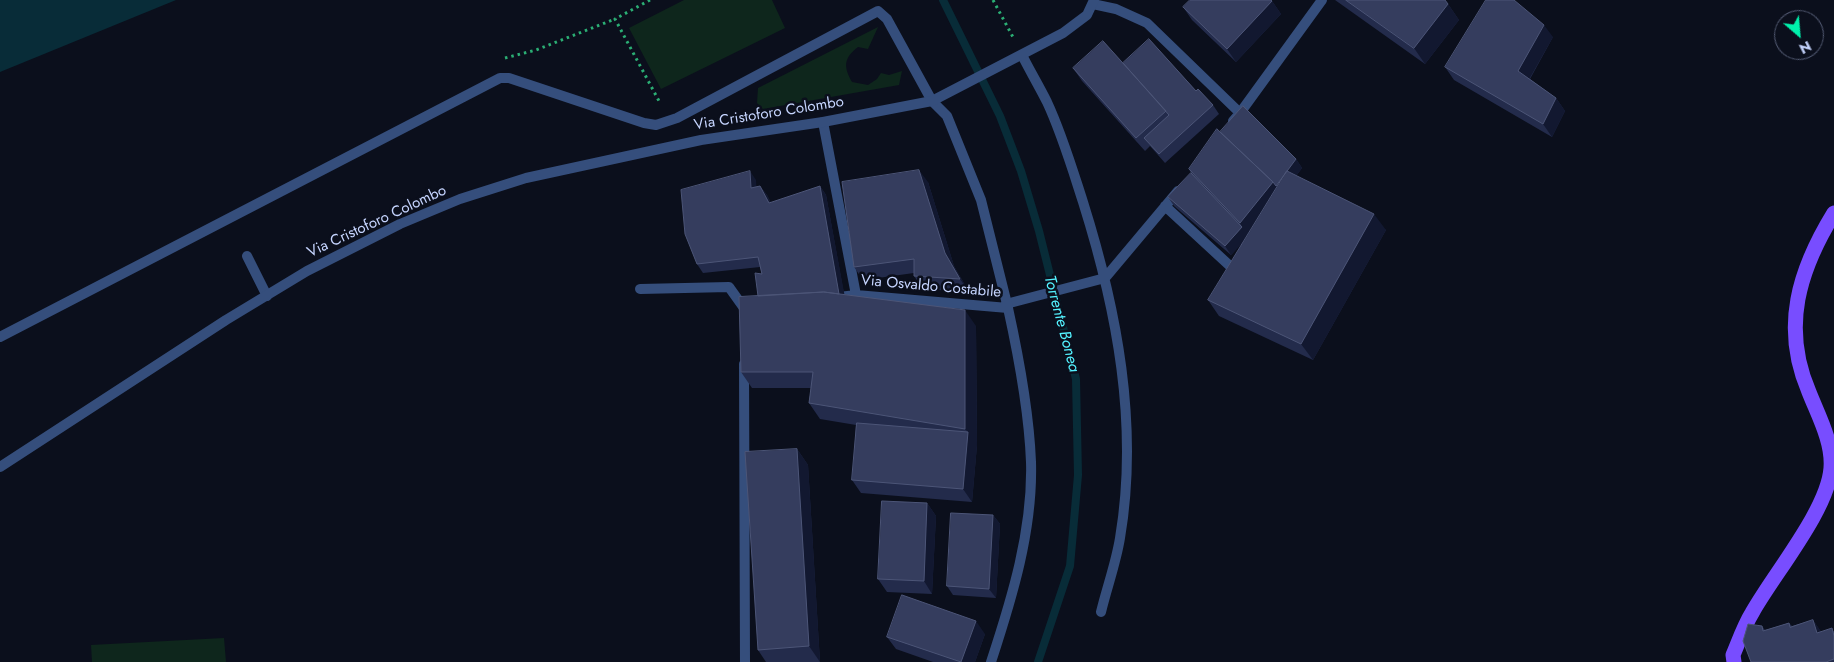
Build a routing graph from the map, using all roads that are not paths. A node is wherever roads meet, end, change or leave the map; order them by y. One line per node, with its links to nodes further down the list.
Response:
1 (1322, 0): 5 (street)
2 (1093, 2): 3 (street, Via Cristoforo Colombo); 5 (street)
3 (1022, 55): 4 (street, Via Cristoforo Colombo); 13 (street)
4 (932, 101): 6 (street, Via Cristoforo Colombo); 18 (street, Via Osvaldo Costabile); 20 (street, Via Osvaldo Costabile)
5 (1240, 113): 7 (street)
6 (823, 122): 15 (street); 16 (street, Via Cristoforo Colombo)
7 (1227, 128)
8 (1184, 183): 9 (street)
9 (1165, 206): 12 (street); 13 (street)
10 (1834, 213): 26 (main road)
11 (247, 256): 16 (street)
12 (1230, 266)
13 (1105, 278): 18 (street); 23 (street)
14 (640, 289): 19 (street)
15 (856, 295): 17 (street, Via Osvaldo Costabile); 18 (street, Via Osvaldo Costabile)
16 (267, 296): 22 (street, Via Cristoforo Colombo)
17 (828, 298)
18 (1007, 306): 25 (street)
19 (747, 311)
20 (0, 337)
21 (744, 358): 24 (street)
22 (0, 467)
23 (1101, 612)
24 (745, 662)
25 (991, 662)
26 (1734, 662)

